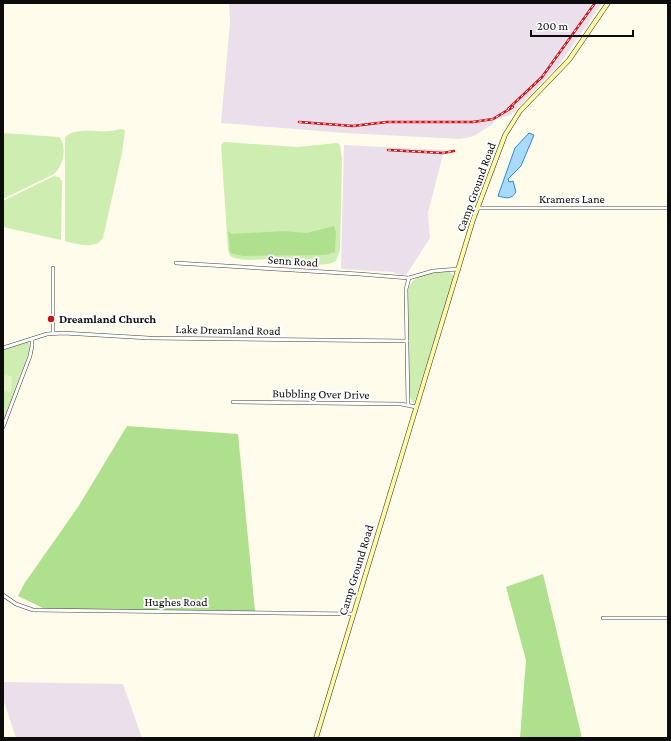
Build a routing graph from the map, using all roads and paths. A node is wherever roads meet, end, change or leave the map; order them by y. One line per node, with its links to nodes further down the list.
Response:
1 (608, 3): 2 (street, Camp Ground Road)
2 (477, 208): 3 (street, Kramers Lane); 6 (street, Camp Ground Road)
3 (668, 208)
4 (176, 263): 7 (street, Senn Road)
5 (53, 268): 8 (street)
6 (459, 270): 7 (street); 14 (street, Camp Ground Road)
7 (409, 278): 10 (street)
8 (53, 333): 9 (street, Lake Dreamland Road); 10 (street, Lake Dreamland Road)
9 (32, 339): 11 (street, Lake Dreamland Road); 15 (street)
10 (407, 341): 13 (street)
11 (3, 348)
12 (234, 402): 13 (street, Bubbling Over Drive)
13 (408, 405): 14 (street)
14 (416, 407): 17 (street, Camp Ground Road)
15 (3, 427)
16 (3, 595): 17 (street, Hughes Road)
17 (353, 614): 20 (street, Camp Ground Road)
18 (603, 618): 19 (street)
19 (668, 618)
20 (316, 738)

